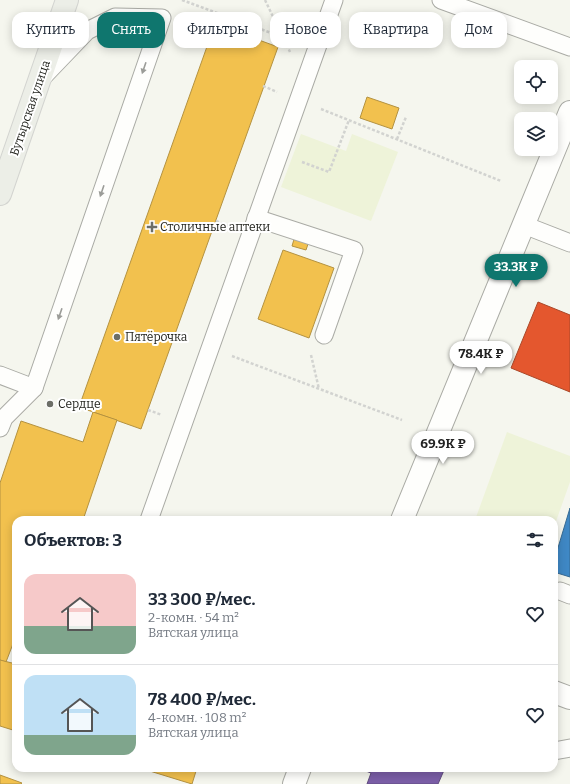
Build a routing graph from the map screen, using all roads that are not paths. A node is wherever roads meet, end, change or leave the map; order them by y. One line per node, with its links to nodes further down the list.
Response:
1 (67, 0): 5 (main road, Бутырская улица)
2 (334, 0): 8 (lane)
3 (441, 0): 4 (lane)
4 (570, 47)
5 (39, 81): 7 (main road, Бутырская улица); 13 (lane, one-way to 13)
6 (570, 112): 9 (street)
7 (0, 194)
8 (256, 218): 11 (lane); 15 (lane)
9 (524, 225): 10 (lane); 16 (street)
10 (570, 243)
11 (324, 335)
12 (0, 375): 13 (lane)
13 (34, 388): 14 (lane)
14 (0, 428)
15 (149, 516)
16 (404, 516)
17 (558, 694): 18 (street)
18 (570, 698)
19 (570, 748): 20 (lane)
20 (558, 750)
21 (298, 772): 22 (street)
22 (294, 784)

